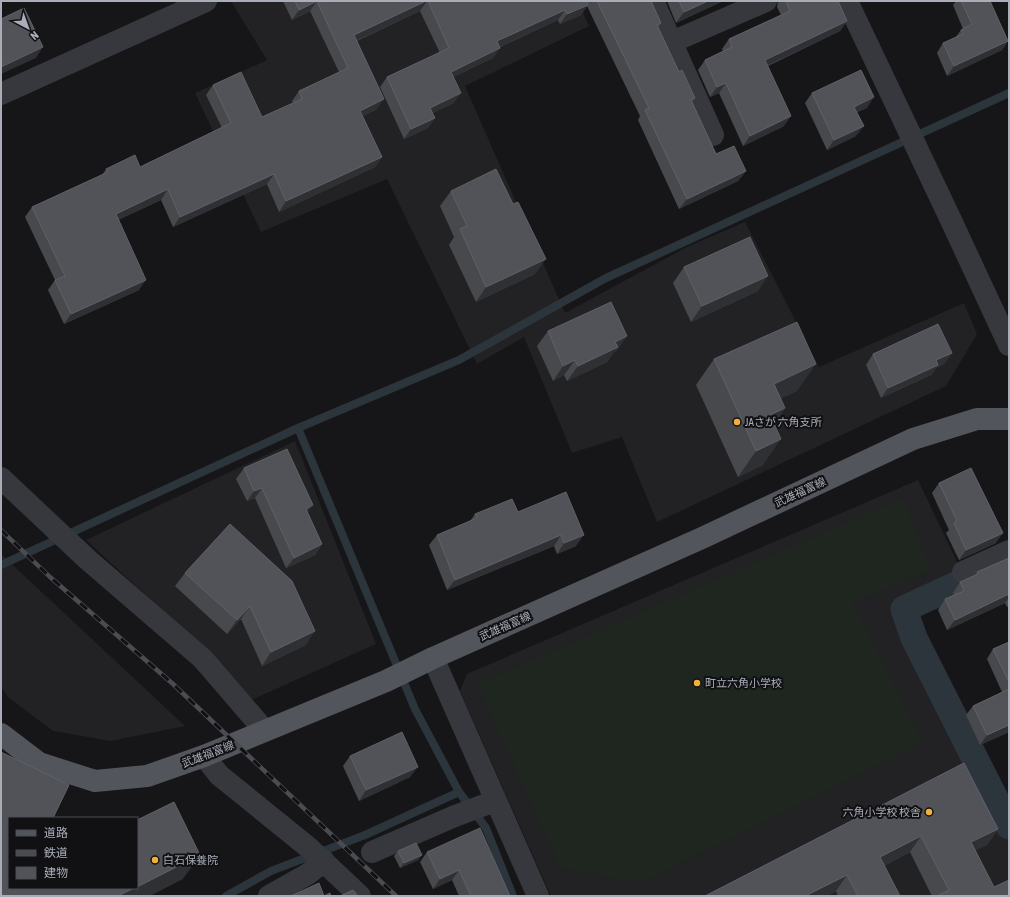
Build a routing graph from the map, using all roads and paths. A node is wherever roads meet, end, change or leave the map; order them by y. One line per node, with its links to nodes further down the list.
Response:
1 (206, 1): 6 (street)
2 (653, 1): 5 (street)
3 (766, 1): 5 (street)
4 (847, 1): 8 (street)
5 (672, 42): 7 (street)
6 (1, 94)
7 (713, 135)
8 (1009, 345)
9 (1009, 419): 13 (main road, 武雄福富線)
10 (1, 478): 14 (street)
11 (1009, 551): 12 (street)
12 (963, 572)
13 (424, 662): 14 (main road, 武雄福富線); 17 (street)
14 (265, 731): 16 (main road, 武雄福富線)
15 (1, 734): 16 (main road, 武雄福富線)
16 (204, 756): 19 (street)
17 (490, 803): 18 (street); 22 (street)
18 (372, 852)
19 (324, 861): 20 (street); 21 (street)
20 (269, 896)
21 (360, 896)
22 (538, 896)

